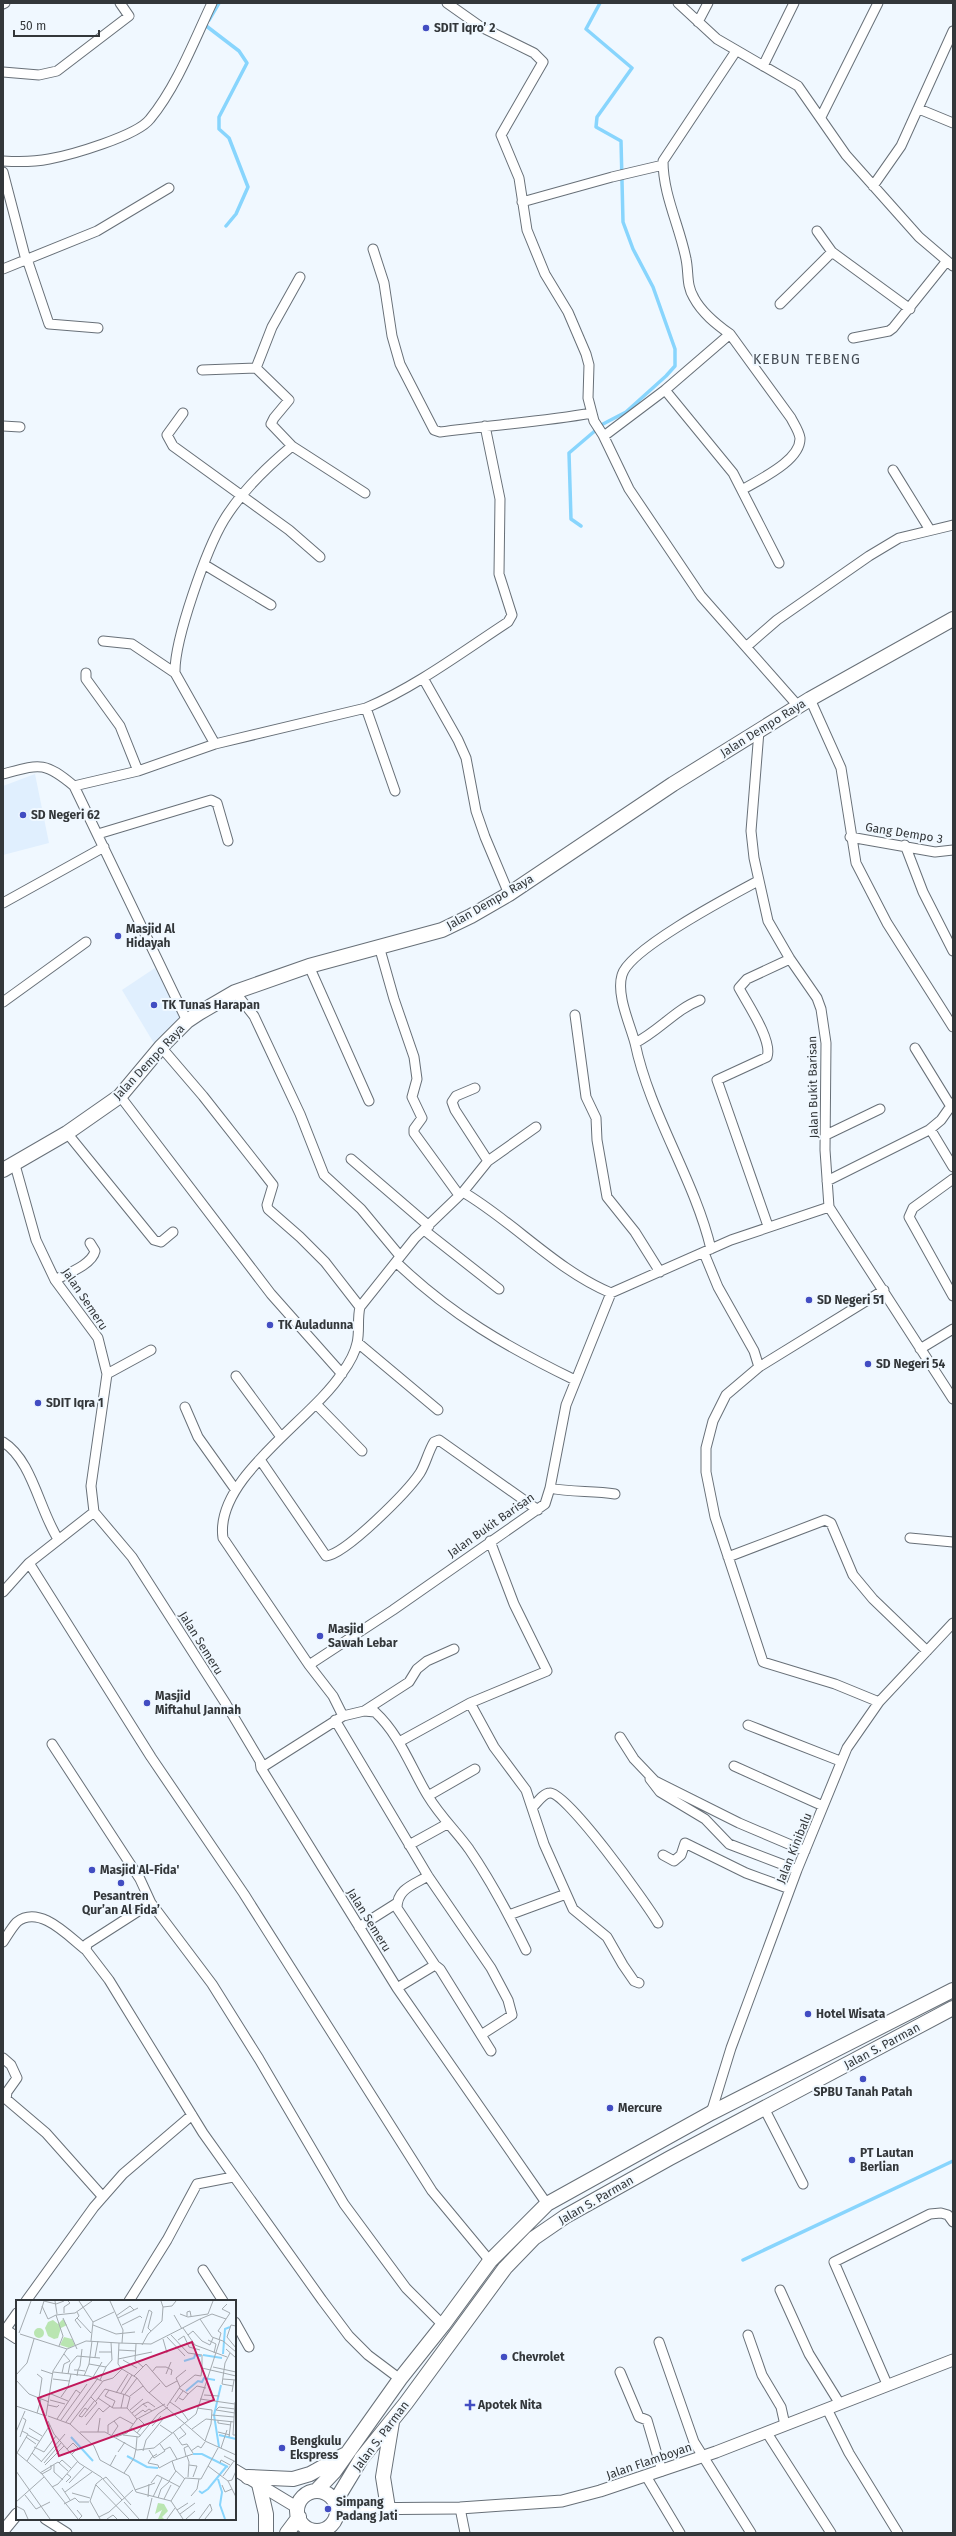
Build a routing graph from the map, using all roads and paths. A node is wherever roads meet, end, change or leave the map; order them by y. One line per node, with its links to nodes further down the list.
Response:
1 (120, 3): 12 (street)
2 (212, 3): 16 (street)
3 (447, 3): 21 (street)
4 (678, 3): 8 (street)
5 (708, 3): 8 (street)
6 (794, 3): 11 (street)
7 (878, 3): 14 (street)
8 (698, 22): 10 (street)
9 (953, 31): 13 (street)
10 (736, 51): 11 (street); 17 (street)
11 (763, 66): 14 (street)
12 (3, 72)
13 (919, 109): 15 (street); 19 (street)
14 (821, 117): 19 (street)
15 (953, 123)
16 (3, 161)
17 (663, 165): 21 (street); 32 (street)
18 (3, 172): 25 (street)
19 (874, 186): 26 (street)
20 (169, 188): 25 (street)
21 (522, 202): 38 (street)
22 (816, 231): 24 (street)
23 (373, 249): 40 (street)
24 (832, 252): 29 (street); 30 (street)
25 (26, 260): 27 (street); 31 (street)
26 (950, 264): 30 (street)
27 (3, 269)
28 (300, 277): 34 (street)
29 (780, 304)
30 (910, 308): 33 (street)
31 (98, 328)
32 (730, 334): 36 (street); 45 (street)
33 (853, 338)
34 (256, 368): 35 (street); 43 (street)
35 (202, 370)
36 (665, 390): 42 (street); 45 (street)
37 (183, 413): 47 (street)
38 (593, 417): 40 (street); 42 (street)
39 (3, 426): 41 (street)
40 (485, 426): 59 (street)
41 (20, 427)
42 (604, 435): 56 (street)
43 (292, 446): 46 (street); 47 (street)
44 (893, 470): 49 (street)
45 (742, 490): 51 (street)
46 (365, 493)
47 (243, 496): 50 (street); 52 (street)
48 (953, 525): 49 (street)
49 (930, 530): 56 (street)
50 (320, 557)
51 (779, 563)
52 (205, 565): 53 (street); 58 (street)
53 (271, 605)
54 (953, 619): 60 (main road, Jalan Dempo Raya)
55 (103, 641): 58 (street)
56 (746, 647): 60 (street)
57 (86, 673): 64 (street)
58 (174, 673): 63 (street)
59 (423, 678): 61 (street); 75 (street)
60 (805, 703): 62 (main road, Jalan Dempo Raya); 69 (street)
61 (366, 708): 63 (street); 67 (street)
62 (759, 731): 74 (street, Jalan Bukit Barisan); 75 (main road, Jalan Dempo Raya)
63 (216, 744): 64 (street)
64 (138, 771): 66 (street)
65 (3, 774): 66 (street)
66 (74, 786): 68 (street)
67 (395, 791)
68 (98, 834): 70 (street); 72 (street)
69 (850, 837): 71 (street, Gang Dempo 3); 87 (street)
70 (228, 841)
71 (905, 845): 73 (street, Gang Dempo 3); 79 (street)
72 (104, 847): 76 (street); 86 (street)
73 (953, 850)
74 (758, 881): 80 (street, Jalan Bukit Barisan); 88 (street)
75 (509, 894): 78 (main road, Jalan Dempo Raya)
76 (3, 903)
77 (86, 942): 84 (street)
78 (379, 946): 81 (main road, Jalan Dempo Raya); 106 (street)
79 (953, 952)
80 (790, 959): 99 (street, Jalan Bukit Barisan); 108 (street)
81 (309, 966): 82 (main road, Jalan Dempo Raya); 93 (street)
82 (235, 992): 86 (main road, Jalan Dempo Raya); 113 (street)
83 (700, 1000): 88 (street)
84 (3, 1002)
85 (575, 1015): 114 (street)
86 (187, 1021): 89 (main road, Jalan Dempo Raya)
87 (953, 1027)
88 (635, 1043): 112 (street)
89 (161, 1047): 92 (main road, Jalan Dempo Raya); 120 (street)
90 (915, 1048): 94 (street)
91 (475, 1088): 101 (street)
92 (120, 1096): 98 (main road, Jalan Dempo Raya); 127 (street)
93 (369, 1101)
94 (951, 1104): 97 (street)
95 (880, 1109): 99 (street)
96 (536, 1127): 101 (street)
97 (928, 1130): 103 (street); 105 (street)
98 (67, 1133): 102 (main road, Jalan Dempo Raya); 110 (street)
99 (826, 1135): 105 (street, Jalan Bukit Barisan)
100 (352, 1159): 109 (street)
101 (488, 1161): 106 (street)
102 (9, 1167): 115 (street, Jalan Semeru)
103 (953, 1167)
104 (953, 1179): 119 (street)
105 (827, 1181): 107 (street, Jalan Bukit Barisan)
106 (461, 1194): 109 (street); 118 (street)
107 (829, 1207): 108 (street); 117 (street, Jalan Bukit Barisan)
108 (768, 1226): 112 (street)
109 (426, 1228): 113 (street); 116 (street)
110 (173, 1232)
111 (90, 1243): 115 (street)
112 (707, 1251): 114 (street); 125 (street)
113 (398, 1259): 120 (street); 129 (street)
114 (660, 1272): 118 (street)
115 (55, 1280): 126 (street, Jalan Semeru)
116 (499, 1289)
117 (884, 1290): 123 (street, Jalan Bukit Barisan); 125 (street)
118 (611, 1293): 129 (street, Jalan Bukit Barisan)
119 (953, 1296)
120 (360, 1307): 122 (street)
121 (953, 1329): 123 (street)
122 (358, 1343): 127 (street); 133 (street)
123 (920, 1349): 130 (street, Jalan Bukit Barisan)
124 (151, 1350): 126 (street)
125 (759, 1367): 147 (street)
126 (107, 1374): 142 (street, Jalan Semeru)
127 (342, 1374): 131 (street)
128 (236, 1376): 134 (street)
129 (575, 1380): 138 (street, Jalan Bukit Barisan)
130 (953, 1400)
131 (316, 1404): 134 (street); 136 (street)
132 (185, 1407): 139 (street)
133 (438, 1410)
134 (281, 1437): 137 (street)
135 (3, 1442): 144 (street)
136 (362, 1452)
137 (261, 1461): 139 (street); 141 (street)
138 (550, 1488): 140 (street); 141 (street, Jalan Bukit Barisan)
139 (236, 1489): 153 (street)
140 (615, 1494)
141 (538, 1510): 145 (street, Jalan Bukit Barisan)
142 (94, 1512): 144 (street); 164 (street, Jalan Semeru)
143 (910, 1538): 146 (street)
144 (58, 1539): 148 (street)
145 (490, 1541): 153 (street, Jalan Bukit Barisan); 155 (street)
146 (953, 1542)
147 (728, 1557): 152 (street); 154 (street)
148 (29, 1563): 149 (street); 202 (street)
149 (3, 1592)
150 (953, 1623): 152 (street, Jalan Kinibalu)
151 (454, 1649): 156 (street)
152 (927, 1651): 154 (street, Jalan Kinibalu)
153 (309, 1665): 157 (street)
154 (879, 1702): 162 (street, Jalan Kinibalu)
155 (470, 1703): 160 (street); 169 (street)
156 (364, 1710): 157 (street); 160 (street)
157 (339, 1718): 164 (street); 171 (street)
158 (748, 1725): 162 (street)
159 (620, 1737): 166 (street)
160 (399, 1742): 167 (street)
161 (52, 1744): 178 (street)
162 (840, 1761): 168 (street, Jalan Kinibalu)
163 (734, 1766): 168 (street)
164 (261, 1768): 182 (street, Jalan Semeru)
165 (475, 1769): 167 (street)
166 (646, 1771): 172 (street); 174 (street)
167 (428, 1796): 170 (street)
168 (823, 1806): 172 (street, Jalan Kinibalu)
169 (532, 1808): 177 (street); 181 (street)
170 (447, 1824): 171 (street); 180 (street)
171 (409, 1845): 175 (street)
172 (805, 1851): 174 (street, Jalan Kinibalu)
173 (663, 1855): 176 (street)
174 (797, 1870): 176 (street, Jalan Kinibalu)
175 (428, 1876): 179 (street); 191 (street)
176 (790, 1889): 195 (street, Jalan Kinibalu)
177 (566, 1894): 180 (street); 187 (street)
178 (152, 1903): 184 (street); 210 (street)
179 (398, 1903): 182 (street); 186 (street)
180 (508, 1915): 185 (street)
181 (658, 1923)
182 (360, 1927): 188 (street, Jalan Semeru)
183 (3, 1942): 184 (street)
184 (86, 1950): 196 (street)
185 (526, 1950)
186 (435, 1966): 188 (street); 191 (street)
187 (639, 1982)
188 (397, 1988): 200 (street, Jalan Semeru)
189 (953, 1990): 195 (main road, Jalan S. Parman)
190 (953, 2008): 194 (main road, Jalan S. Parman)
191 (481, 2035): 192 (street)
192 (491, 2051)
193 (3, 2058): 199 (street)
194 (764, 2108): 198 (street); 222 (main road, Jalan S. Parman)
195 (711, 2113): 200 (main road, Jalan S. Parman)
196 (192, 2115): 197 (street); 199 (street)
197 (233, 2177): 206 (street); 218 (street)
198 (803, 2184)
199 (103, 2197): 205 (street)
200 (547, 2204): 202 (main road, Jalan S. Parman)
201 (953, 2222): 219 (street)
202 (490, 2261): 210 (main road, Jalan S. Parman)
203 (203, 2270): 207 (street)
204 (780, 2290): 220 (street)
205 (27, 2300)
206 (130, 2300)
207 (222, 2300)
208 (16, 2314): 211 (street)
209 (236, 2324): 215 (street)
210 (443, 2326): 218 (main road, Jalan S. Parman)
211 (4, 2330): 213 (street)
212 (748, 2336): 223 (street)
213 (16, 2337)
214 (660, 2342): 226 (street)
215 (250, 2347)
216 (953, 2360): 219 (street, Jalan Flamboyan)
217 (620, 2372): 228 (street)
218 (400, 2379): 225 (main road, Jalan S. Parman)
219 (887, 2384): 220 (street, Jalan Flamboyan)
220 (840, 2404): 221 (street, Jalan Flamboyan)
221 (827, 2409): 223 (street, Jalan Flamboyan); 247 (street)
222 (393, 2419): 232 (main road, Jalan S. Parman); 233 (main road)
223 (785, 2425): 224 (street, Jalan Flamboyan)
224 (767, 2433): 226 (street, Jalan Flamboyan); 246 (street)
225 (345, 2454): 230 (main road); 231 (main road, Jalan S. Parman)
226 (702, 2457): 228 (street, Jalan Flamboyan); 245 (street)
227 (236, 2471): 230 (street)
228 (662, 2471): 229 (street, Jalan Flamboyan)
229 (646, 2476): 234 (street, Jalan Flamboyan); 244 (street)
230 (254, 2480): 235 (street); 241 (main road)
231 (316, 2491): 232 (main road); 235 (main road)
232 (336, 2506): 233 (street, Jalan Flamboyan); 239 (main road)
233 (388, 2508): 234 (street, Jalan Flamboyan)
234 (460, 2508): 243 (street)
235 (298, 2513): 239 (main road); 242 (main road)
236 (16, 2515): 238 (street)
237 (48, 2520): 240 (street)
238 (5, 2526)
239 (309, 2531)
240 (67, 2533)
241 (266, 2533)
242 (287, 2533)
243 (465, 2533)
244 (680, 2533)
245 (751, 2533)
246 (830, 2533)
247 (898, 2533)

